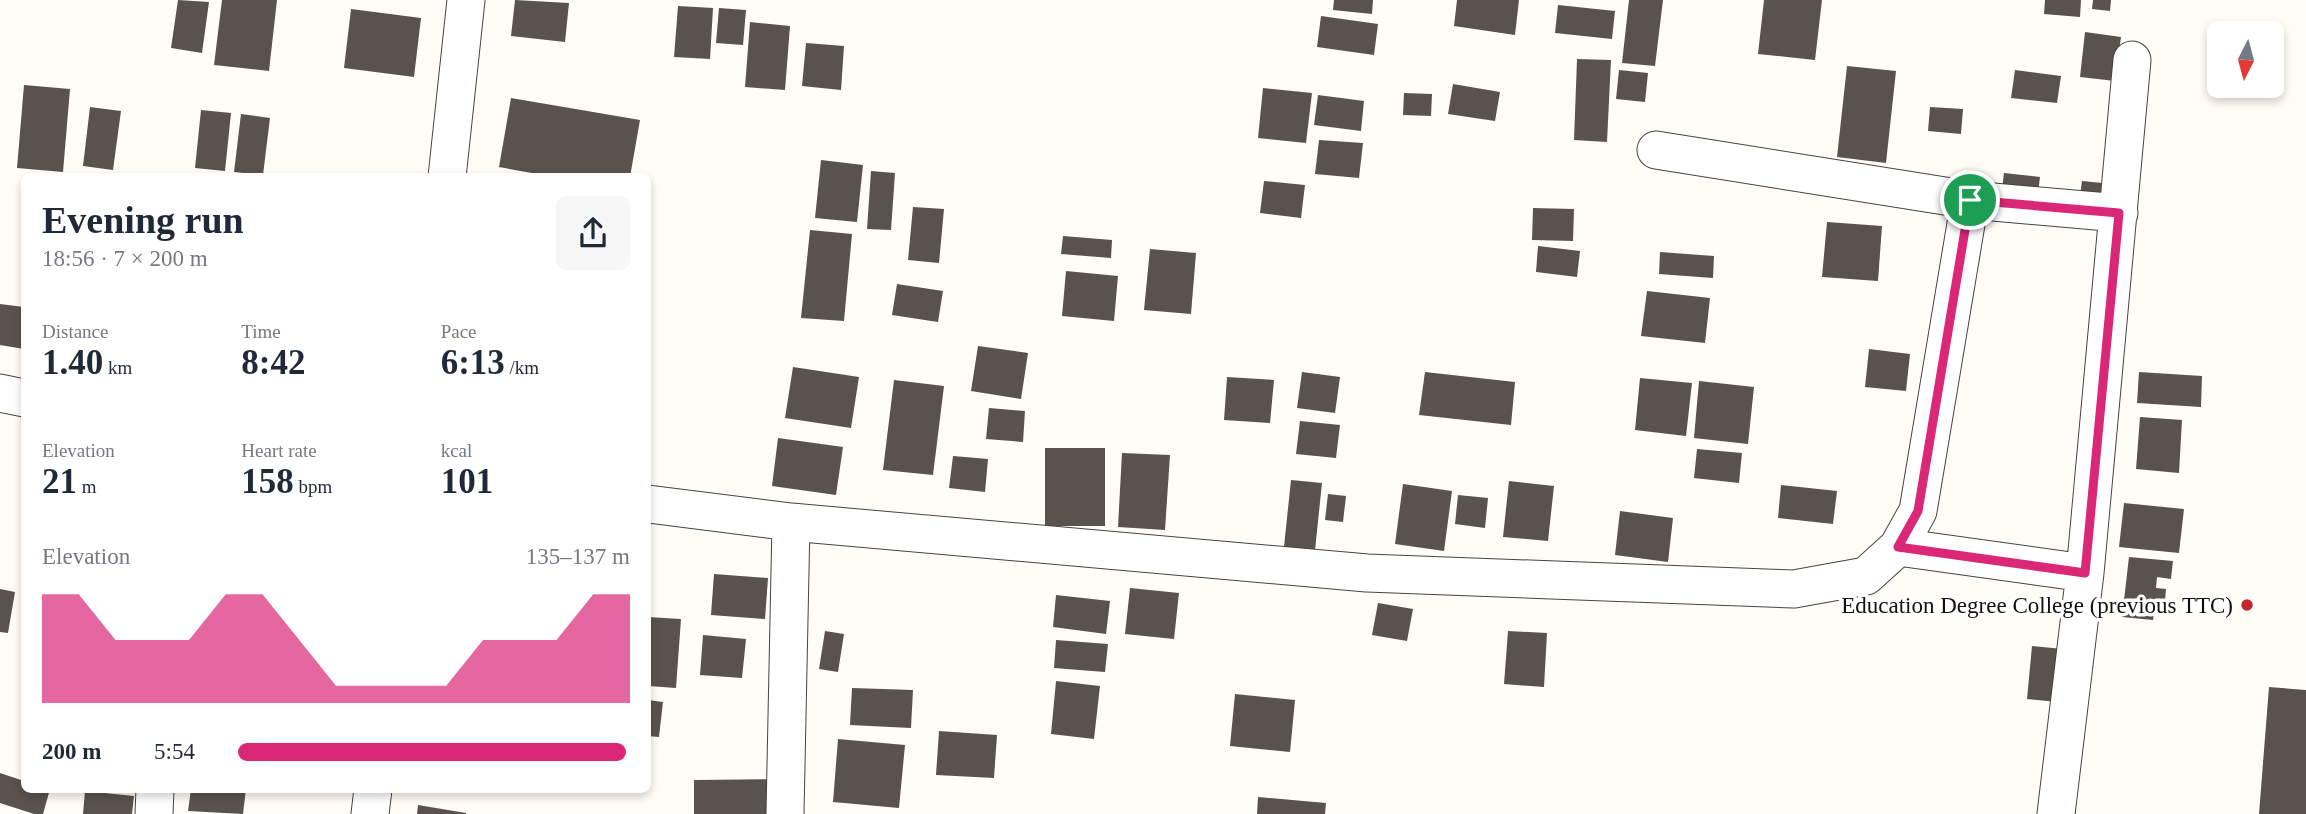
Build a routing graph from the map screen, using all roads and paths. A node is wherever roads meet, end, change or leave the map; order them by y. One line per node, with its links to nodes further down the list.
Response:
1 (466, 0): 4 (street)
2 (2132, 61): 6 (street)
3 (1656, 150): 5 (street)
4 (447, 173)
5 (1970, 200): 6 (street); 11 (street)
6 (2119, 213): 12 (street)
7 (0, 393): 8 (street)
8 (21, 397)
9 (651, 504): 10 (street)
10 (791, 522): 11 (street); 17 (street)
11 (1898, 547): 12 (street)
12 (2085, 573): 18 (street)
13 (155, 793): 15 (street)
14 (373, 793): 16 (street)
15 (154, 814)
16 (370, 814)
17 (785, 814)
18 (2056, 814)

